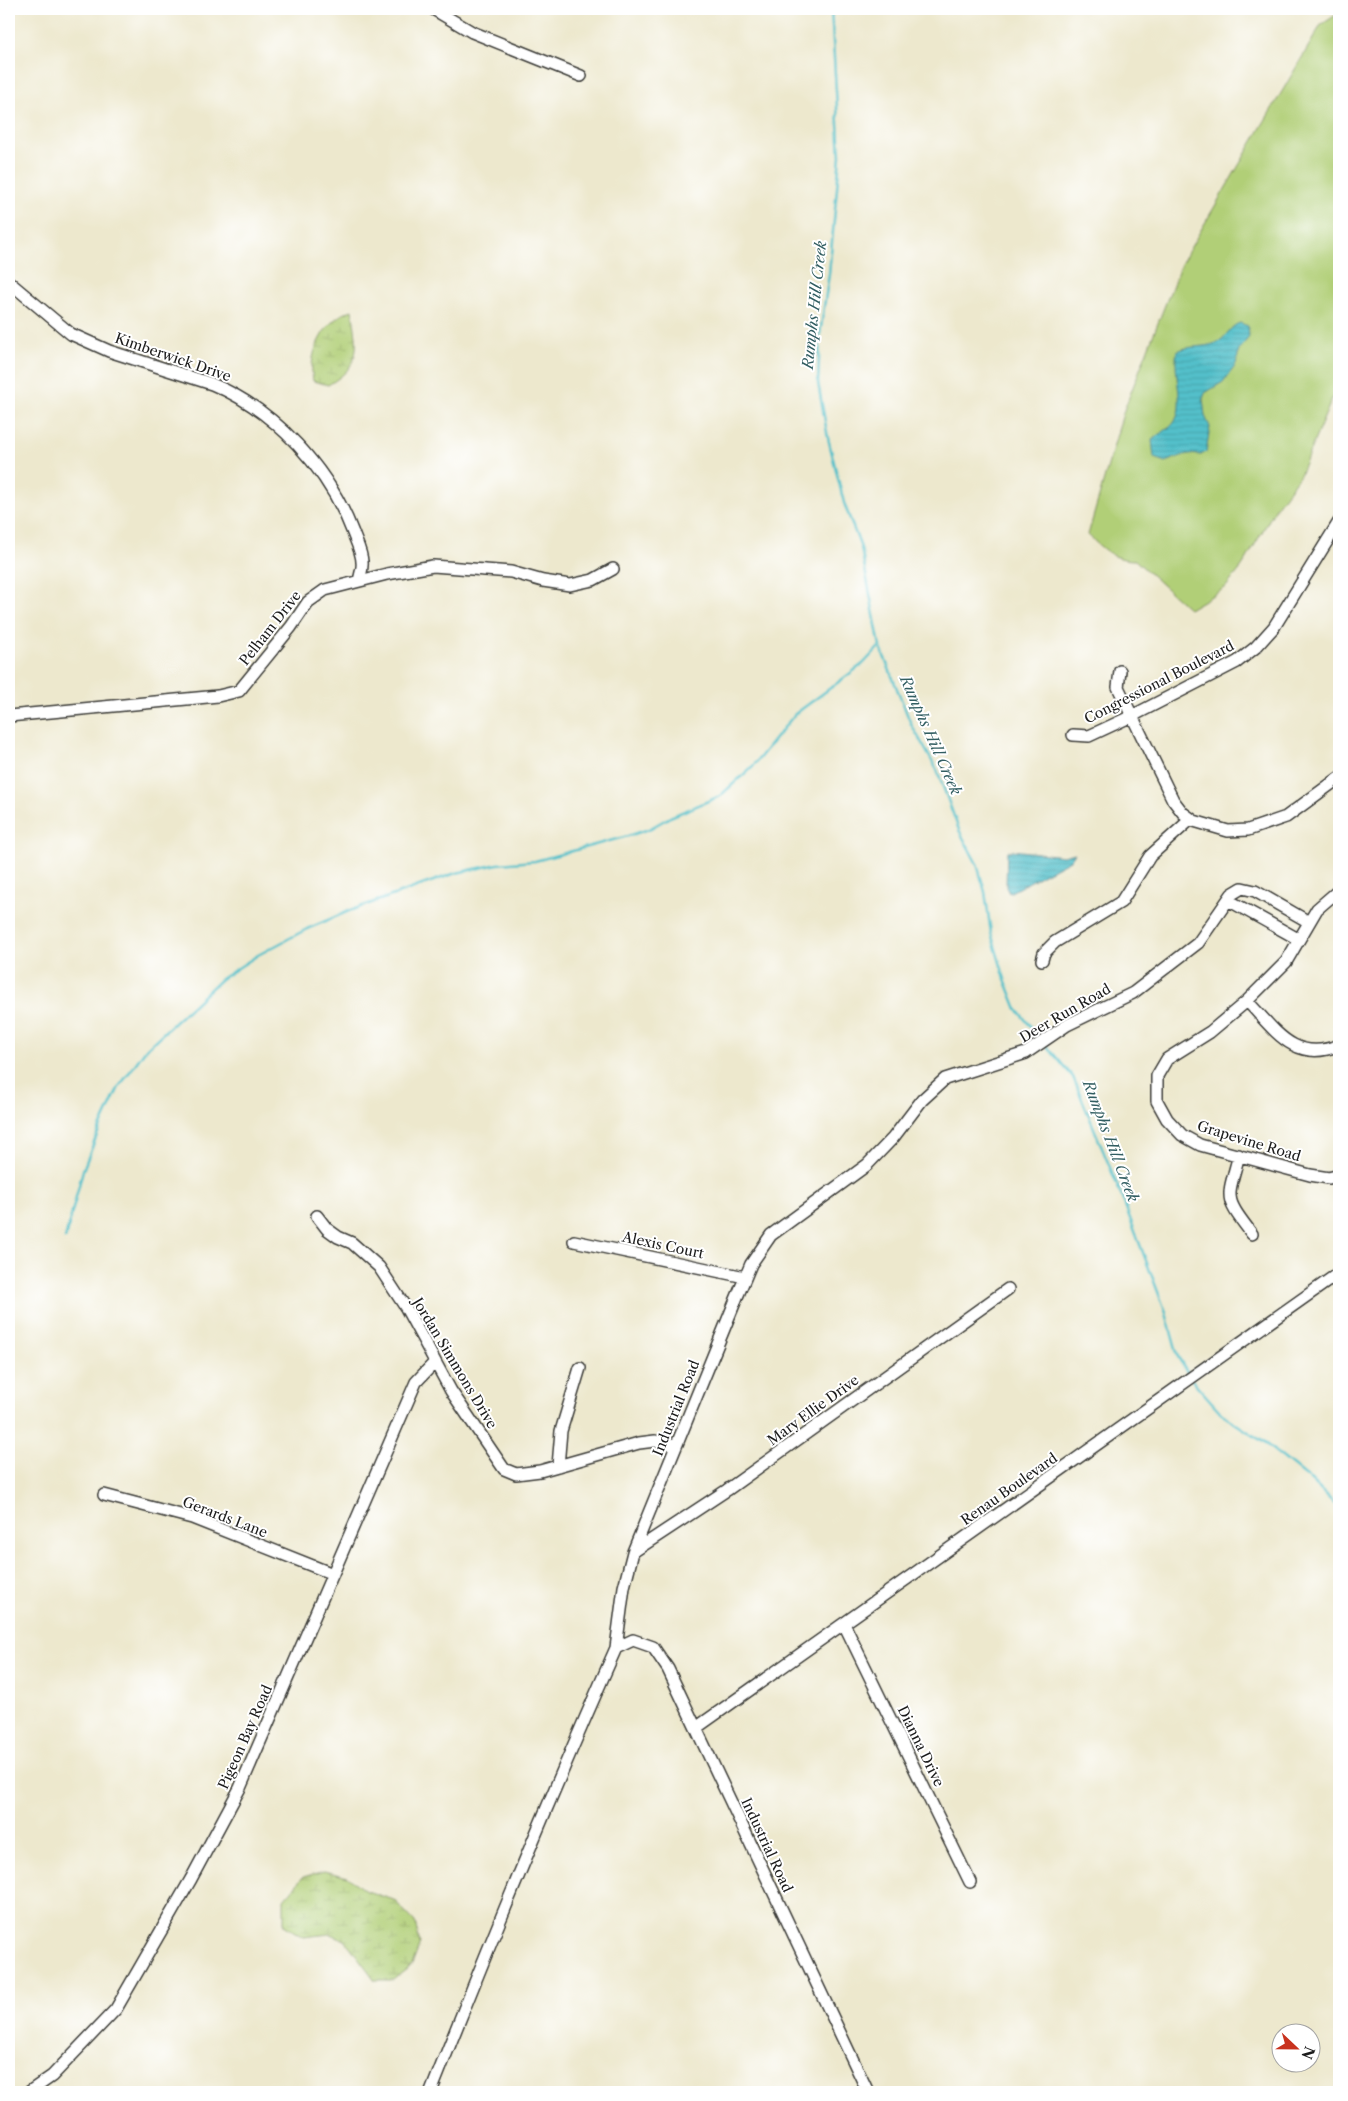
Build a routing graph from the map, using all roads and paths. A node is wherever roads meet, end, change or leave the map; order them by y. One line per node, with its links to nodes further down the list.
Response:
1 (433, 9): 2 (street)
2 (581, 76)
3 (9, 282): 6 (street, Kimberwick Drive)
4 (1339, 522): 9 (street, Congressional Boulevard)
5 (613, 569): 6 (street, Pelham Drive)
6 (359, 580): 8 (street, Pelham Drive)
7 (1120, 671): 9 (street)
8 (9, 716)
9 (1132, 716): 10 (street, Congressional Boulevard); 12 (street)
10 (1073, 735)
11 (1339, 778): 12 (street)
12 (1191, 819): 17 (street)
13 (1339, 890): 15 (street, Grapevine Road)
14 (1228, 900): 15 (street); 16 (street); 22 (street, Deer Run Road)
15 (1309, 922): 16 (street, Grapevine Road)
16 (1298, 939): 18 (street, Grapevine Road)
17 (1042, 960)
18 (1247, 1001): 19 (street); 20 (street, Grapevine Road)
19 (1339, 1045)
20 (1239, 1155): 21 (street, Grapevine Road); 24 (street)
21 (1339, 1175)
22 (811, 1205): 27 (street, Industrial Road)
23 (317, 1216): 29 (street, Jordan Simmons Drive)
24 (1252, 1234)
25 (574, 1241): 27 (street, Alexis Court)
26 (1339, 1273): 36 (street, Renau Boulevard)
27 (745, 1277): 31 (street, Industrial Road)
28 (1008, 1289): 34 (street, Mary Ellie Drive)
29 (435, 1362): 32 (street, Jordan Simmons Drive); 35 (street, Pigeon Bay Road)
30 (580, 1368): 32 (street)
31 (676, 1445): 32 (street, Jordan Simmons Drive); 34 (street, Industrial Road)
32 (558, 1466)
33 (104, 1495): 35 (street, Gerards Lane)
34 (633, 1552): 37 (street, Industrial Road)
35 (333, 1574): 40 (street, Pigeon Bay Road)
36 (844, 1624): 38 (street, Renau Boulevard); 39 (street, Dianna Drive)
37 (616, 1648): 38 (street, Industrial Road); 41 (street, Industrial Road)
38 (696, 1728): 42 (street, Industrial Road)
39 (970, 1882)
40 (29, 2092)
41 (432, 2092)
42 (868, 2092)

